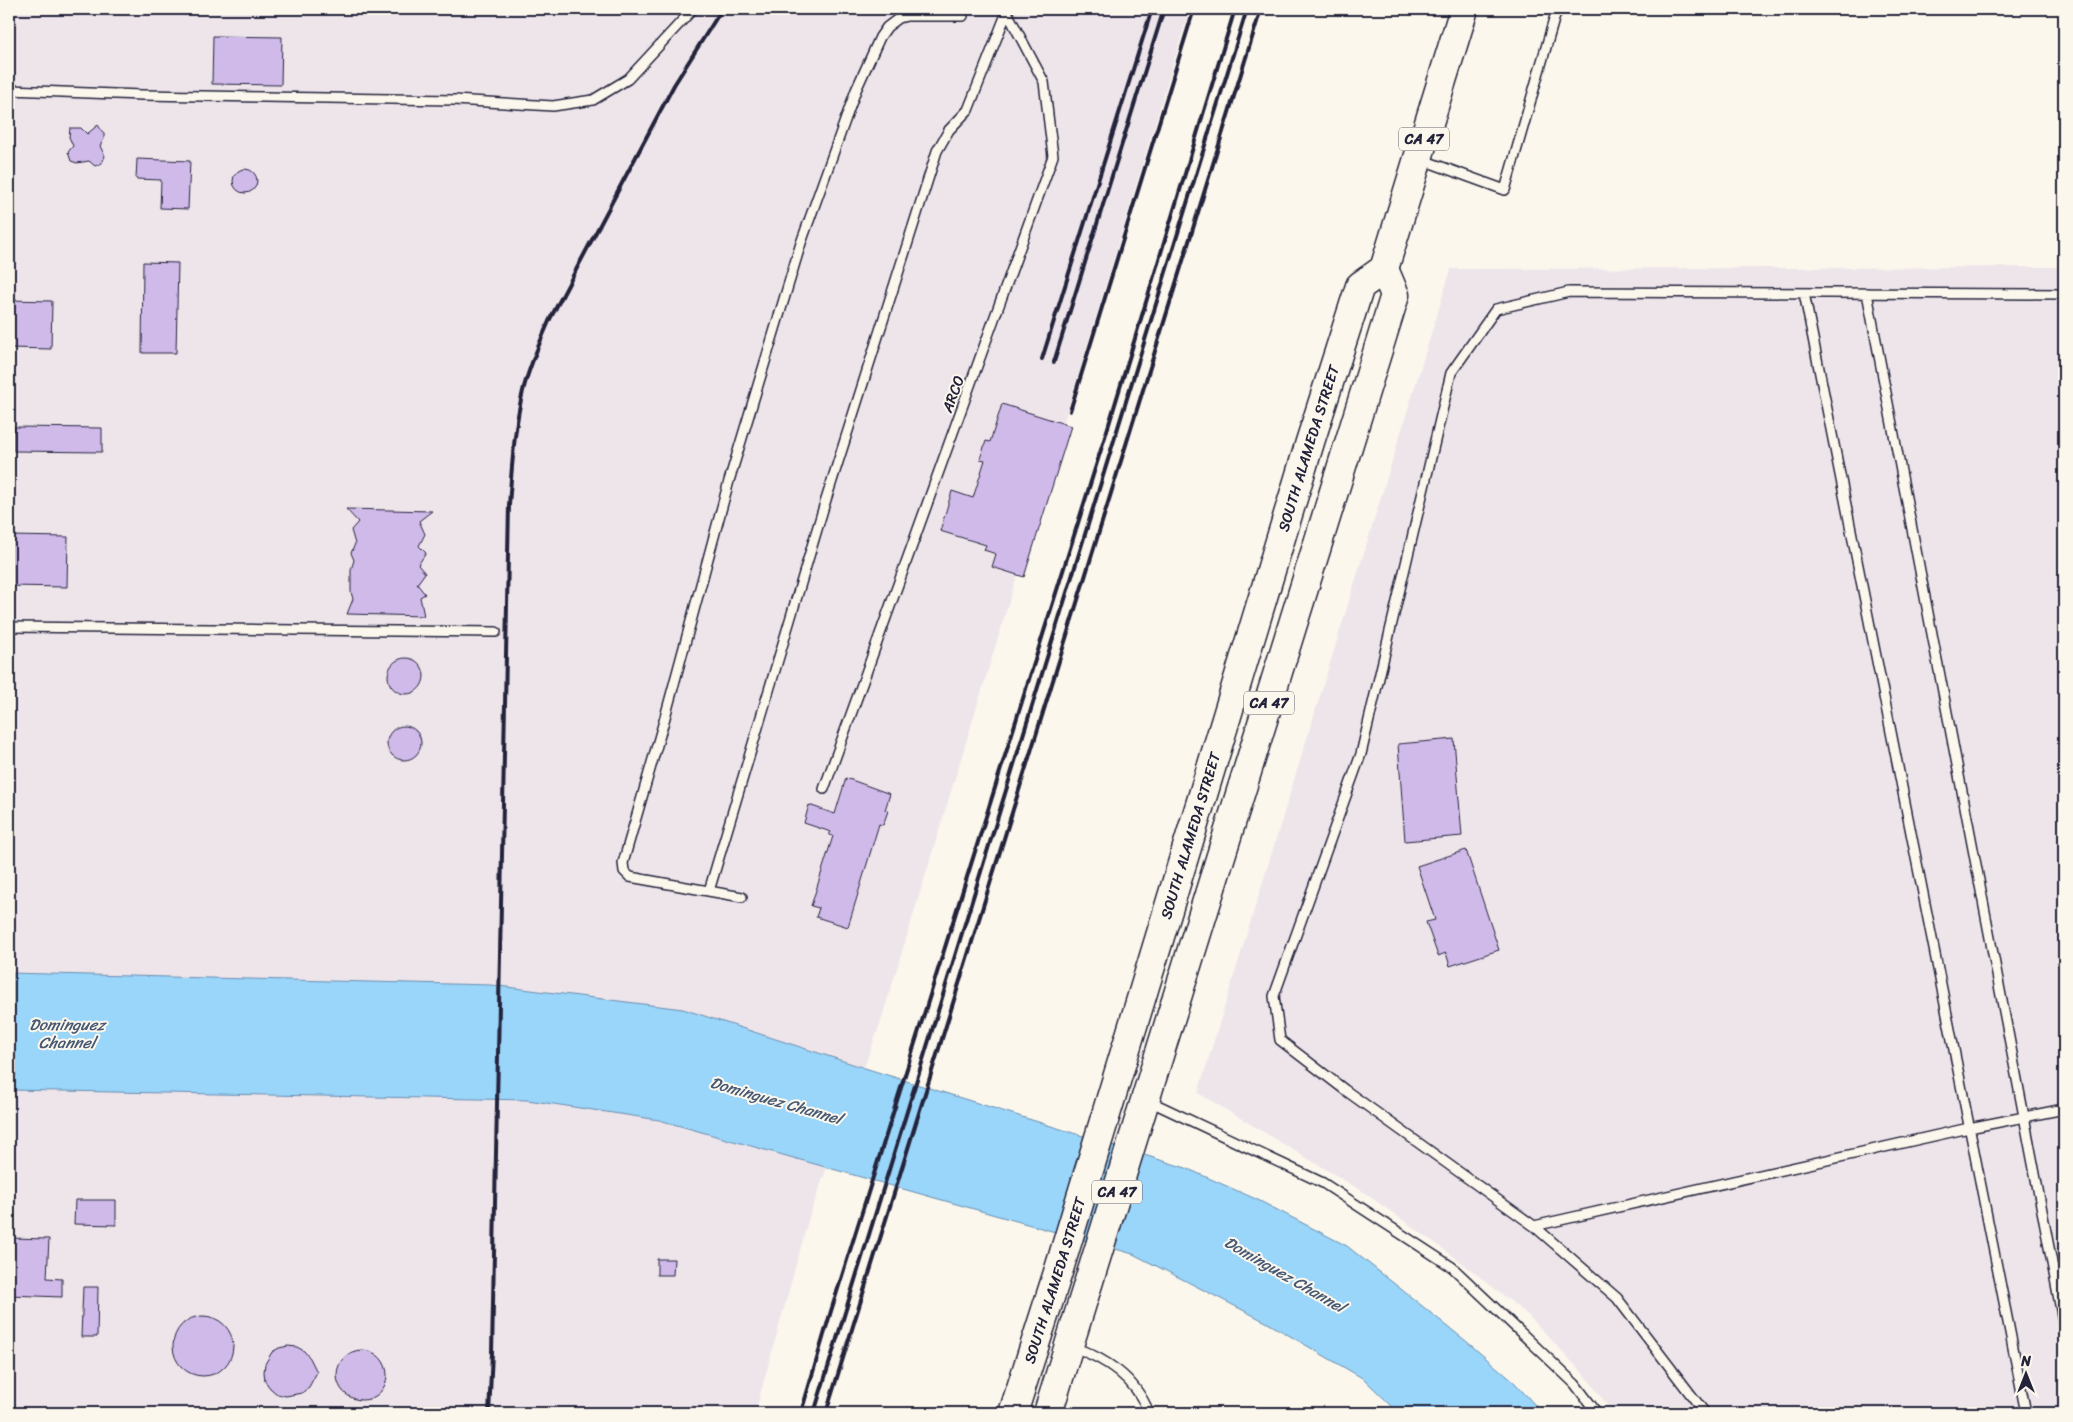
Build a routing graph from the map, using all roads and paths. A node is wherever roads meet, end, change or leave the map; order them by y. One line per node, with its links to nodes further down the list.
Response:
1 (693, 9): 6 (lane)
2 (1464, 9): 7 (main road, CA 47)
3 (1557, 9): 7 (lane)
4 (1007, 10): 14 (lane, ARCO); 15 (lane)
5 (963, 16): 15 (lane)
6 (9, 90)
7 (1418, 158): 8 (main road, CA 47)
8 (1384, 269): 17 (main road, CA 47); 24 (main road, SOUTH ALAMEDA STREET / CA 47)
9 (1804, 293): 10 (lane); 20 (lane); 21 (lane)
10 (1867, 293): 11 (lane); 19 (lane)
11 (2064, 294)
12 (9, 627): 13 (lane)
13 (496, 632)
14 (824, 789)
15 (710, 891): 16 (lane)
16 (742, 897)
17 (1144, 1105): 23 (main road, CA 47); 27 (lane)
18 (2064, 1109): 19 (lane)
19 (2023, 1116): 20 (lane); 22 (lane)
20 (1969, 1128): 21 (lane); 29 (lane)
21 (1534, 1226): 28 (lane)
22 (2064, 1326)
23 (1070, 1345): 25 (main road, CA 47); 26 (lane)
24 (1013, 1413)
25 (1048, 1413)
26 (1149, 1413)
27 (1597, 1413)
28 (1705, 1413)
29 (2026, 1413)

